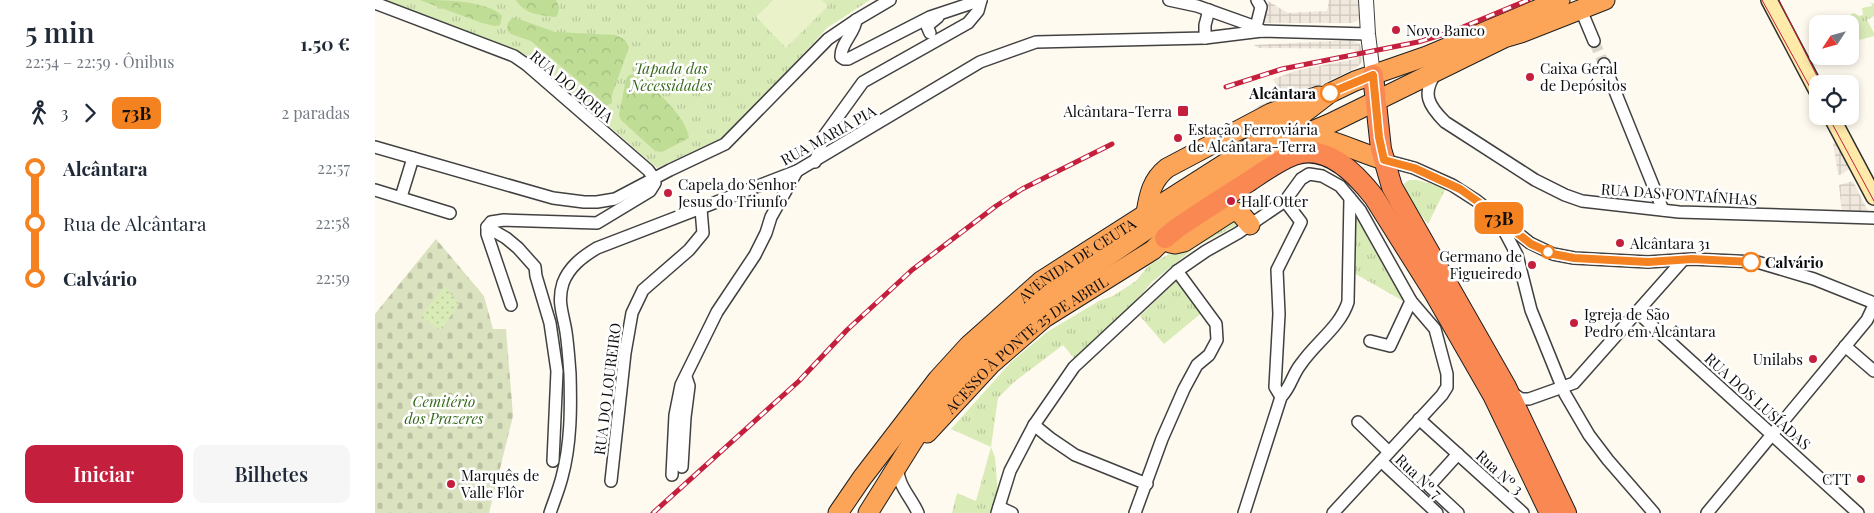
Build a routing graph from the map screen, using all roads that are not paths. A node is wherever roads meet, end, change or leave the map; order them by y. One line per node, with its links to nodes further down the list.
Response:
1 (890, 0): 13 (street)
2 (981, 0): 12 (street); 30 (street)
3 (1169, 0): 10 (street)
4 (1257, 0): 14 (street)
5 (1366, 0): 16 (street)
6 (1560, 0): 21 (highway, AVENIDA DE CEUTA)
7 (1605, 0): 11 (highway, AVENIDA DE CEUTA)
8 (1769, 0): 22 (main road)
9 (375, 3): 32 (street, RUA DO BORJA)
10 (1209, 10): 14 (street); 17 (street)
11 (1581, 10): 18 (street); 20 (highway, AVENIDA DE CEUTA)
12 (943, 13): 13 (street); 15 (street)
13 (856, 20): 32 (street)
14 (1259, 29): 16 (street); 17 (street, RUA MARIA PIA)
15 (930, 33)
16 (1368, 34): 21 (street)
17 (1205, 38): 30 (street, RUA MARIA PIA)
18 (1594, 41)
19 (1604, 64): 40 (street)
20 (1439, 69): 24 (highway, AVENIDA DE CEUTA); 40 (street, RUA DAS FONTAÍNHAS)
21 (1373, 75): 23 (highway, AVENIDA DE CEUTA); 24 (highway)
22 (1809, 75)
23 (1330, 93): 43 (highway, AVENIDA DE CEUTA); 43 (highway)
24 (1375, 100): 26 (highway, AVENIDA DE CEUTA); 29 (highway)
25 (1836, 125): 35 (main road)
26 (1303, 134): 29 (highway); 43 (highway, AVENIDA DE CEUTA)
27 (375, 147): 28 (street)
28 (413, 158): 32 (street); 34 (street)
29 (1384, 160): 39 (street); 56 (highway)
30 (815, 162): 31 (street, RUA MARIA PIA)
31 (797, 171): 38 (street, RUA MARIA PIA); 55 (street)
32 (654, 178): 45 (street)
33 (375, 190): 34 (street)
34 (401, 197): 41 (street)
35 (1874, 197)
36 (1350, 198): 37 (street); 48 (street); 58 (street)
37 (1285, 201): 44 (street); 58 (street)
38 (701, 210): 70 (street, RUA DO LOUREIRO); 74 (street, RUA MARIA PIA)
39 (1489, 210): 46 (street); 57 (street)
40 (1663, 210): 42 (street, RUA DAS FONTAÍNHAS)
41 (450, 212)
42 (1874, 218)
43 (1166, 223): 44 (highway); 67 (highway, ACESSO À PONTE 25 DE ABRIL); 75 (highway, AVENIDA DE CEUTA); 84 (highway)
44 (1250, 225): 47 (street)
45 (487, 227): 50 (street); 65 (street)
46 (1683, 260): 49 (street); 51 (street)
47 (1177, 271): 61 (street); 71 (street)
48 (1411, 301): 52 (street); 59 (street)
49 (1874, 304): 53 (street)
50 (511, 305)
51 (1637, 312): 57 (street); 62 (street, RUA DOS LUSÍADAS)
52 (1370, 341)
53 (1845, 346): 54 (street); 62 (street)
54 (1874, 370)
55 (686, 376): 68 (street); 69 (street)
56 (1507, 386): 57 (street); 85 (highway)
57 (1561, 387): 86 (street)
58 (1281, 397): 80 (street)
59 (1419, 420): 63 (street); 64 (street, Rua Nº 3)
60 (1358, 422): 63 (street)
61 (1033, 425): 71 (street); 72 (street)
62 (1773, 435): 87 (street); 88 (street, RUA DOS LUSÍADAS)
63 (1389, 452): 66 (street)
64 (1458, 454): 82 (street); 83 (street, Rua Nº 3)
65 (553, 461)
66 (1381, 461): 73 (street, Rua Nº 7); 81 (street)
67 (899, 463): 76 (highway); 77 (street)
68 (681, 467)
69 (672, 475)
70 (611, 481)
71 (1147, 484): 79 (street)
72 (998, 510): 78 (street)
73 (1432, 512)
74 (549, 513)
75 (839, 513)
76 (868, 513)
77 (918, 513)
78 (1012, 513)
79 (1135, 513)
80 (1244, 513)
81 (1333, 513)
82 (1458, 513)
83 (1523, 513)
84 (1550, 513)
85 (1566, 513)
86 (1654, 513)
87 (1707, 513)
88 (1858, 513)

